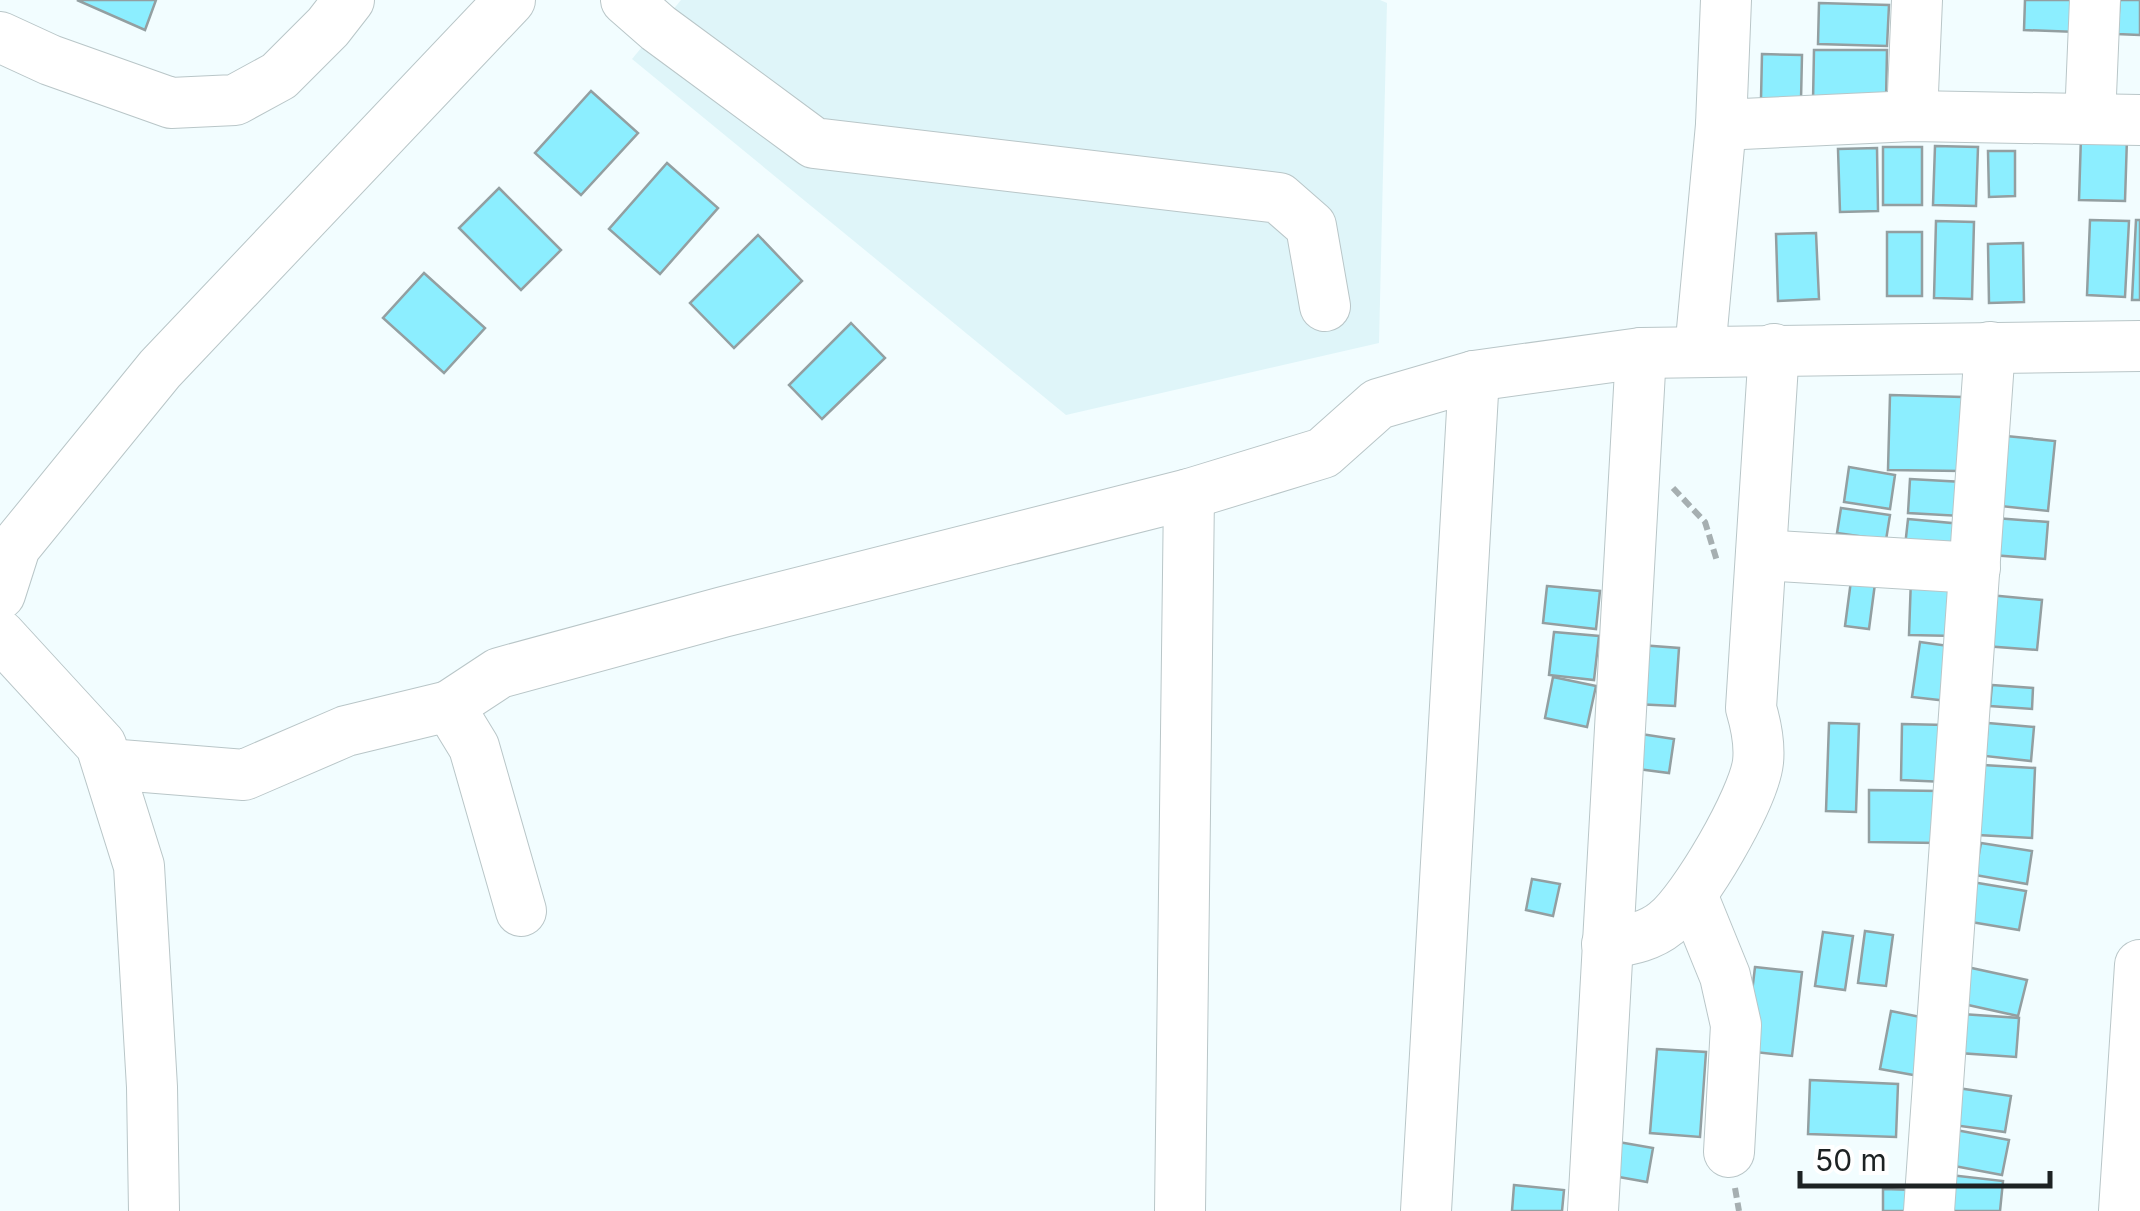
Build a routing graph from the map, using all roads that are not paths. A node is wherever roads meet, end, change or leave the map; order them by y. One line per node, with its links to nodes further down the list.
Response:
1 (348, 0): 7 (street)
2 (510, 0): 20 (street)
3 (626, 0): 12 (street)
4 (1726, 0): 11 (street)
5 (1917, 0): 8 (street)
6 (2095, 0): 9 (street)
7 (0, 37)
8 (1912, 116): 9 (street); 11 (street)
9 (2090, 120): 10 (street)
10 (2140, 120)
11 (1720, 125): 16 (street)
12 (1325, 306)
13 (2140, 346): 14 (street)
14 (1990, 347): 15 (street); 22 (street)
15 (1774, 349): 16 (street); 21 (street)
16 (1700, 351): 17 (street)
17 (1641, 353): 18 (street); 29 (street)
18 (1474, 376): 19 (street); 34 (street)
19 (1189, 494): 25 (street); 33 (street)
20 (8, 536): 23 (street)
21 (1741, 566): 22 (street); 27 (street)
22 (1975, 568): 36 (street)
23 (0, 594)
24 (0, 634): 26 (street)
25 (450, 706): 26 (street); 28 (street)
26 (108, 764): 32 (street)
27 (1692, 895): 29 (street); 31 (street)
28 (521, 911)
29 (1608, 944): 35 (street)
30 (2140, 965): 37 (street)
31 (1729, 1152)
32 (154, 1211)
33 (1180, 1211)
34 (1426, 1211)
35 (1593, 1211)
36 (1929, 1211)
37 (2124, 1211)

